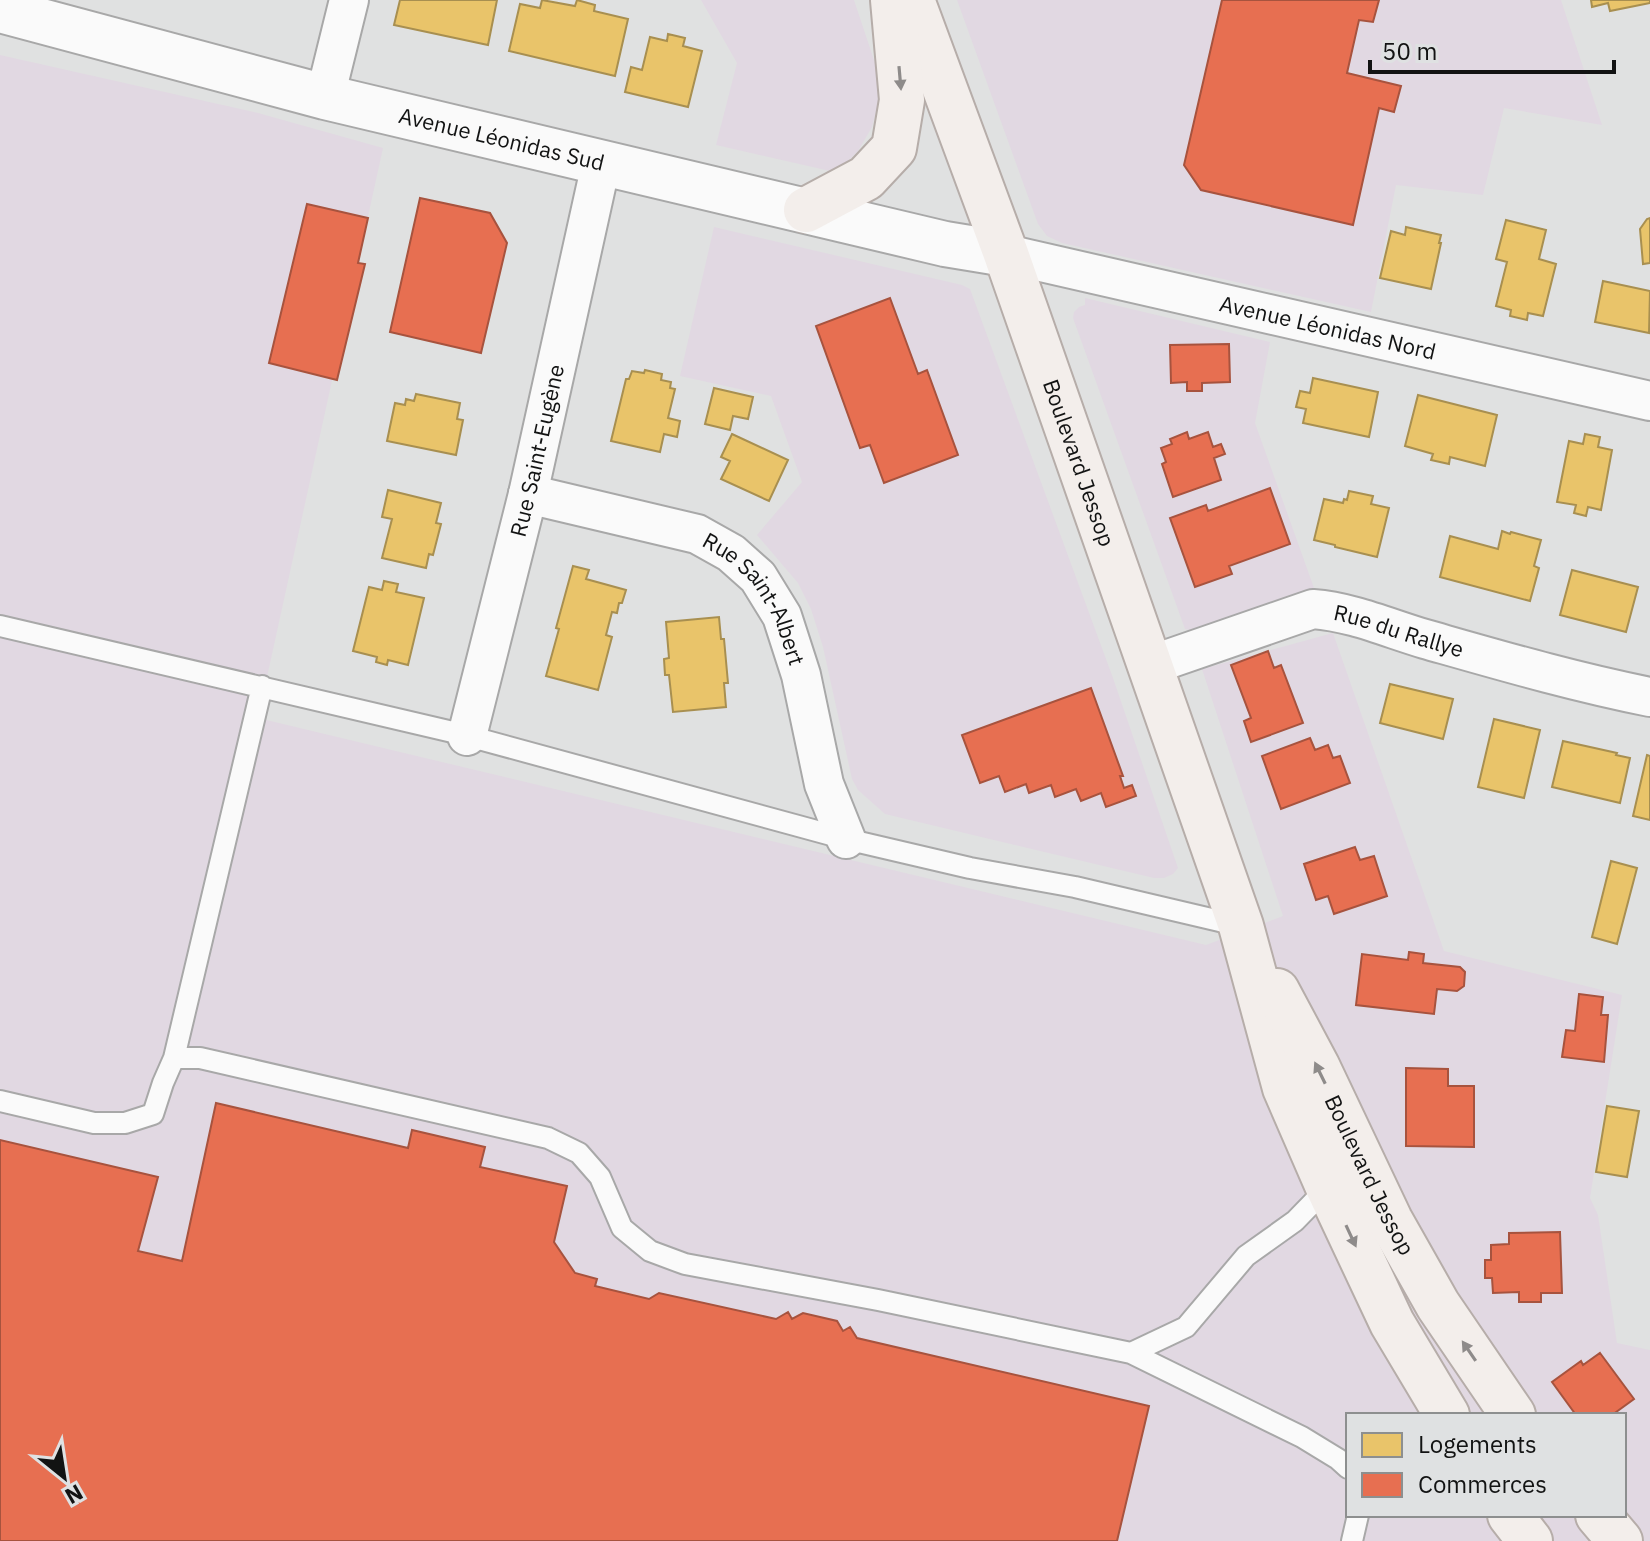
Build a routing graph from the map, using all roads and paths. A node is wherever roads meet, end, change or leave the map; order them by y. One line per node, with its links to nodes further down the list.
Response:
1 (349, 0): 5 (street)
2 (893, 0): 7 (main road, one-way to 7)
3 (912, 0): 8 (main road, Boulevard Jessop)
4 (0, 10): 5 (street, Avenue Léonidas Sud)
5 (325, 97): 6 (street, Avenue Léonidas Sud)
6 (601, 164): 7 (street, Avenue Léonidas Sud); 10 (street, Rue Saint-Eugène)
7 (806, 210): 8 (street, Avenue Léonidas Sud)
8 (1006, 254): 9 (street, Avenue Léonidas Nord); 12 (main road, Boulevard Jessop)
9 (1650, 401)
10 (528, 494): 15 (street, Rue Saint-Eugène); 16 (street, Rue Saint-Albert)
11 (0, 626): 13 (lane)
12 (1151, 665): 14 (street, Rue du Rallye); 17 (main road, Boulevard Jessop)
13 (262, 686): 15 (lane); 18 (lane)
14 (1650, 697)
15 (467, 736): 16 (lane)
16 (846, 839): 17 (lane)
17 (1241, 926): 20 (main road, Boulevard Jessop); 23 (main road, Boulevard Jessop, one-way to 17)
18 (174, 1058): 19 (lane); 21 (lane)
19 (0, 1101)
20 (1328, 1187): 21 (lane); 22 (main road, Boulevard Jessop, one-way to 22)
21 (1131, 1353): 24 (lane)
22 (1446, 1413)
23 (1512, 1413)
24 (1346, 1466)
25 (1358, 1517): 28 (lane)
26 (1512, 1517): 29 (main road)
27 (1600, 1517): 30 (main road)
28 (1352, 1541)
29 (1530, 1541)
30 (1620, 1541)

